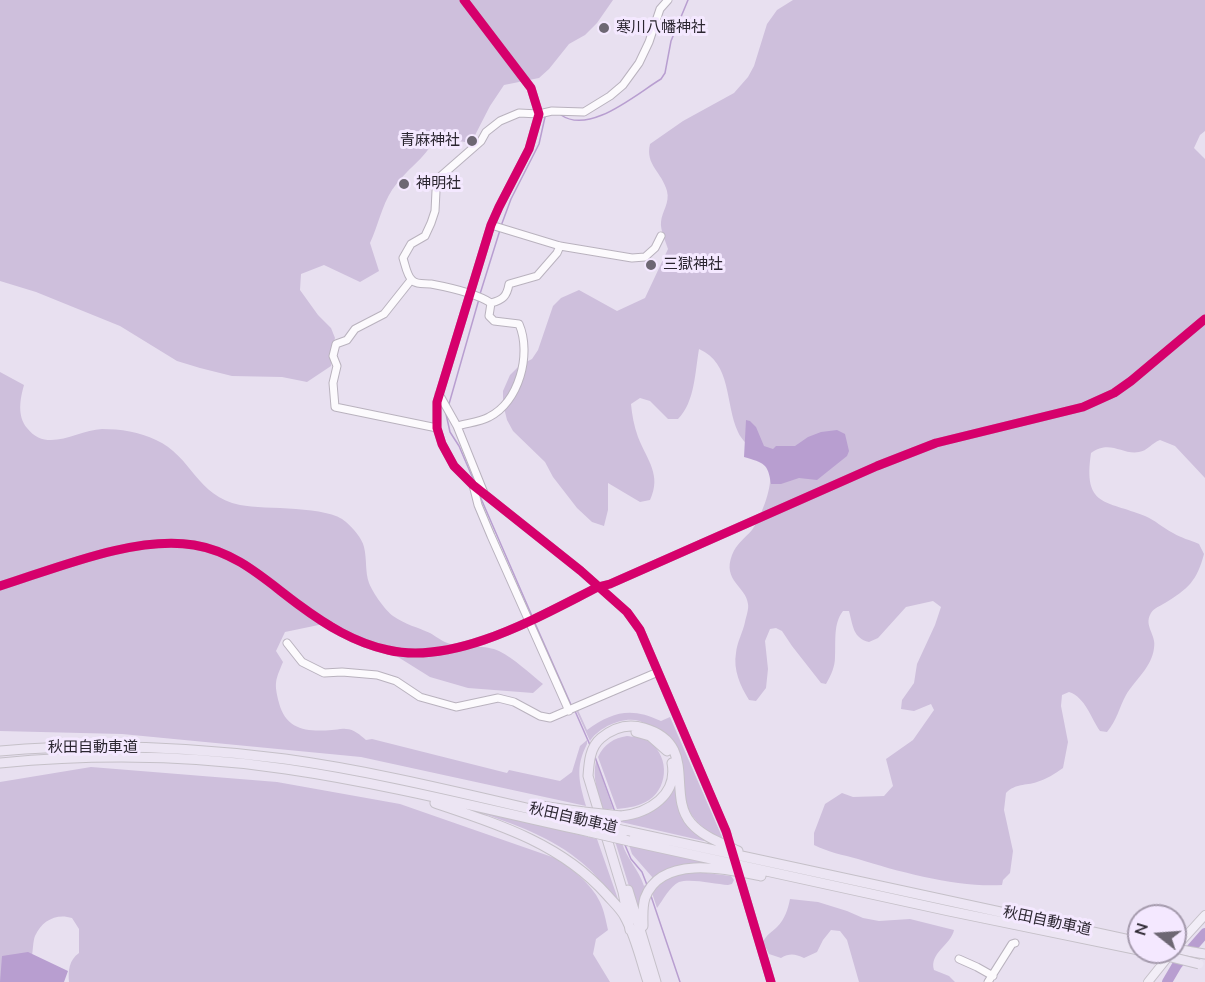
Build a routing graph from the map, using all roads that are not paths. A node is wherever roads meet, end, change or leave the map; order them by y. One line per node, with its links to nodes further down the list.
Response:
1 (464, 0): 3 (street)
2 (668, 0): 3 (street)
3 (539, 114): 4 (street); 7 (street)
4 (491, 225): 6 (street); 8 (street)
5 (661, 236): 6 (street)
6 (560, 246): 9 (street)
7 (411, 280): 8 (street); 13 (street)
8 (475, 297): 9 (street); 11 (street)
9 (491, 303): 12 (street)
10 (1205, 319): 17 (street)
11 (439, 394): 12 (street); 13 (street)
12 (458, 426): 15 (street)
13 (437, 428): 14 (street)
14 (473, 485): 15 (street); 18 (street)
15 (484, 493): 17 (street)
16 (0, 586): 18 (street)
17 (598, 587): 18 (street); 20 (street)
18 (529, 620): 21 (street)
19 (286, 643): 21 (street)
20 (658, 672): 21 (street); 27 (street)
21 (569, 711)
22 (0, 751): 25 (highway, 秋田自動車道)
23 (0, 763): 24 (highway, 秋田自動車道)
24 (390, 788): 26 (highway, 秋田自動車道); 32 (highway)
25 (464, 795): 26 (highway, 秋田自動車道); 35 (highway, bridge)
26 (589, 827): 28 (highway, 秋田自動車道, bridge); 30 (highway, 秋田自動車道, bridge)
27 (727, 834)
28 (753, 858): 32 (highway); 34 (highway, 秋田自動車道)
29 (741, 881): 47 (street)
30 (822, 884): 35 (highway); 37 (highway, 秋田自動車道)
31 (1205, 915): 33 (main road)
32 (630, 930): 45 (highway)
33 (1187, 935)
34 (1127, 939)
35 (644, 940): 46 (highway)
36 (1016, 943): 44 (street)
37 (1127, 948)
38 (1187, 952): 39 (highway)
39 (1205, 954)
40 (959, 959): 44 (street)
41 (1187, 961): 43 (highway, bridge)
42 (1163, 964): 48 (main road)
43 (1202, 964)
44 (990, 979)
45 (648, 982)
46 (656, 982)
47 (771, 982)
48 (1148, 982)

